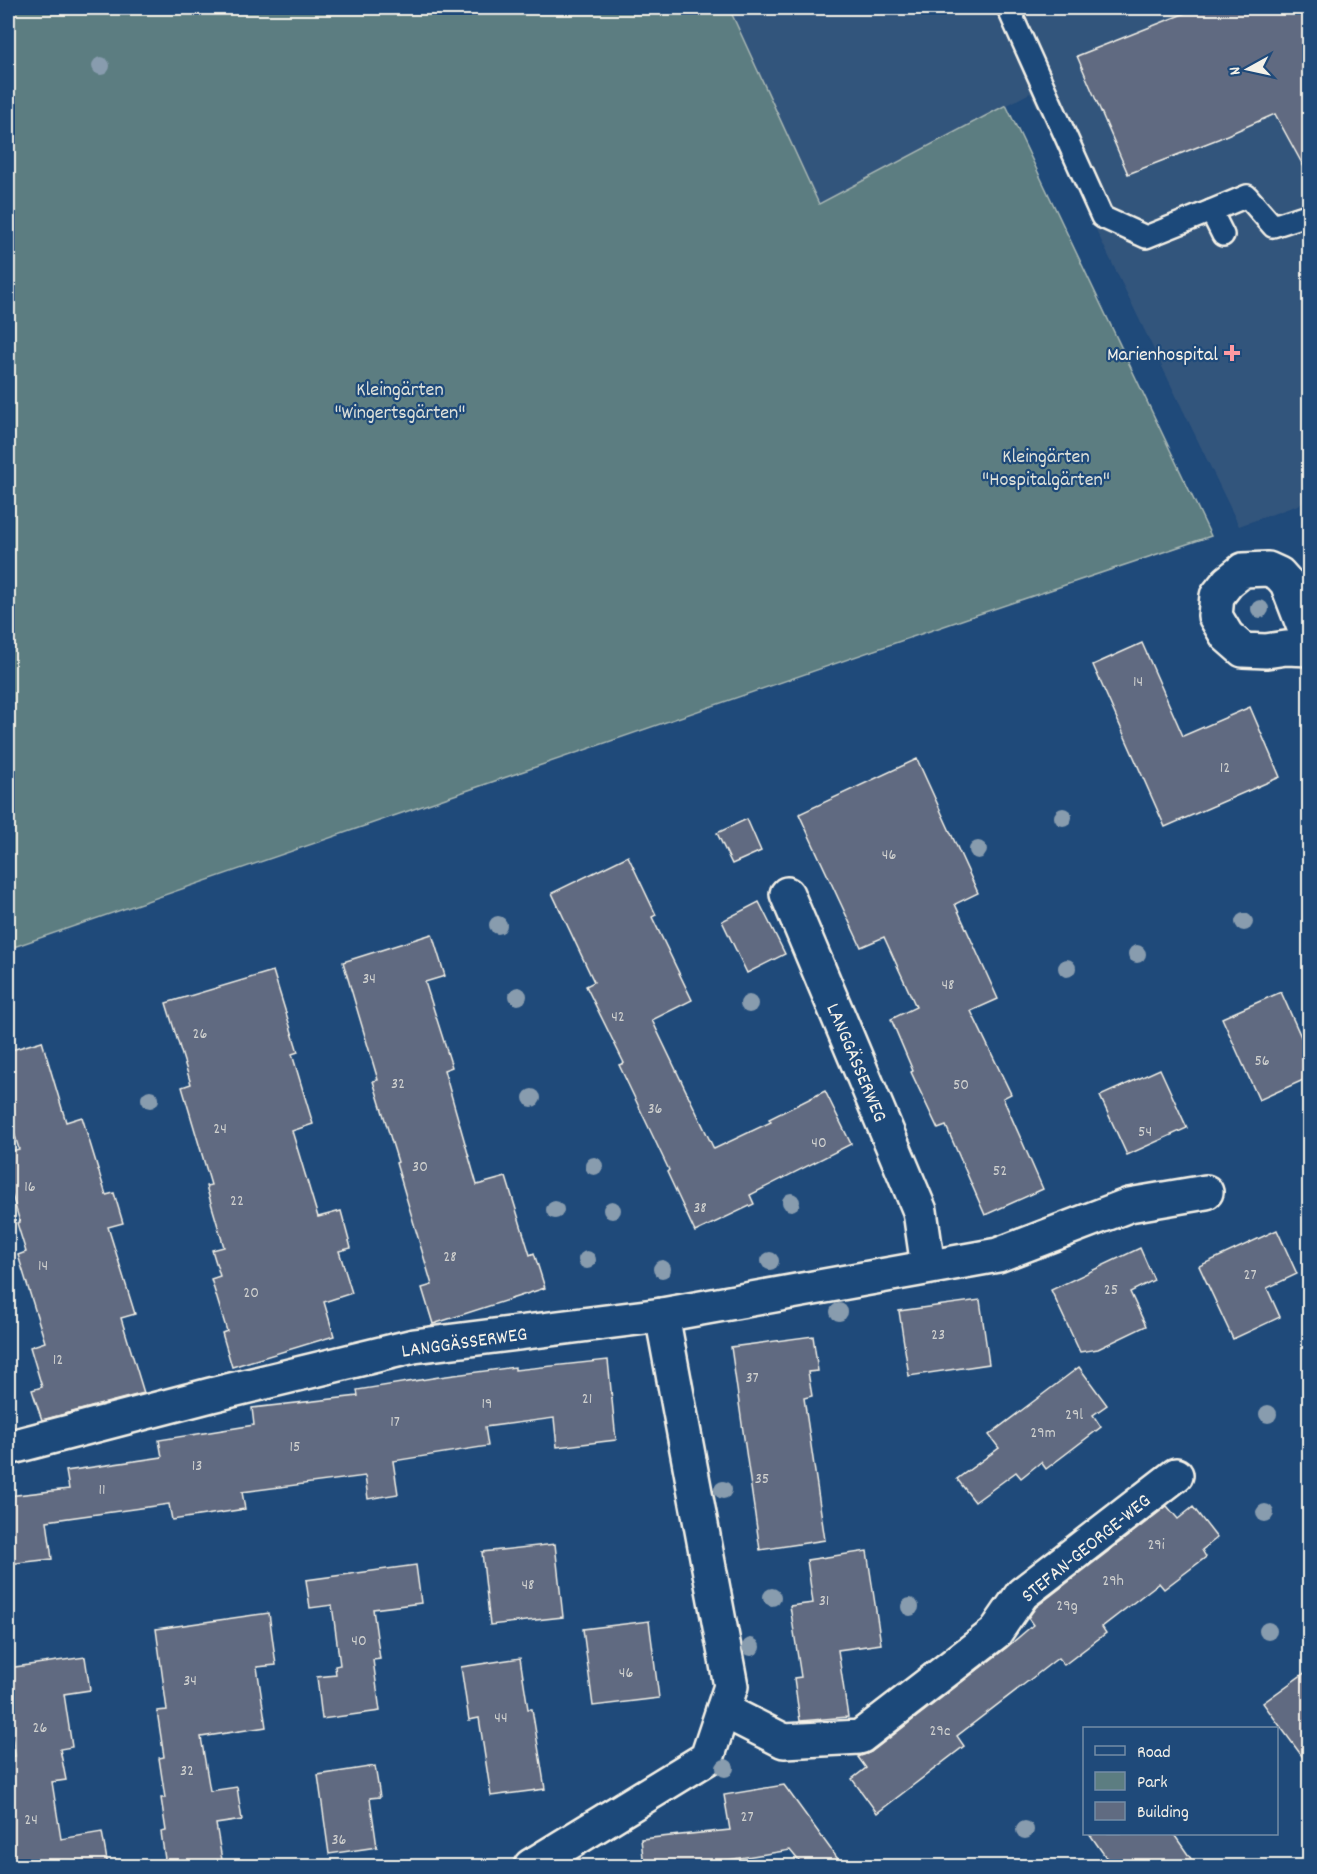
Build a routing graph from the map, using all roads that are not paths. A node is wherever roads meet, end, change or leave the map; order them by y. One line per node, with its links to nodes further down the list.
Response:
1 (1008, 8): 2 (lane)
2 (1211, 211): 3 (lane); 4 (lane)
3 (1310, 214)
4 (1223, 236)
5 (1310, 644): 6 (street)
6 (1310, 649)
7 (787, 894): 9 (street, LANGGÄSSERWEG)
8 (1206, 1192): 9 (street, LANGGÄSSERWEG)
9 (928, 1267): 10 (street, LANGGÄSSERWEG)
10 (662, 1315): 11 (street, LANGGÄSSERWEG); 13 (street)
11 (8, 1448)
12 (1176, 1475): 13 (street, STEFAN-GEORGE-WEG)
13 (723, 1710): 14 (street)
14 (531, 1866)

